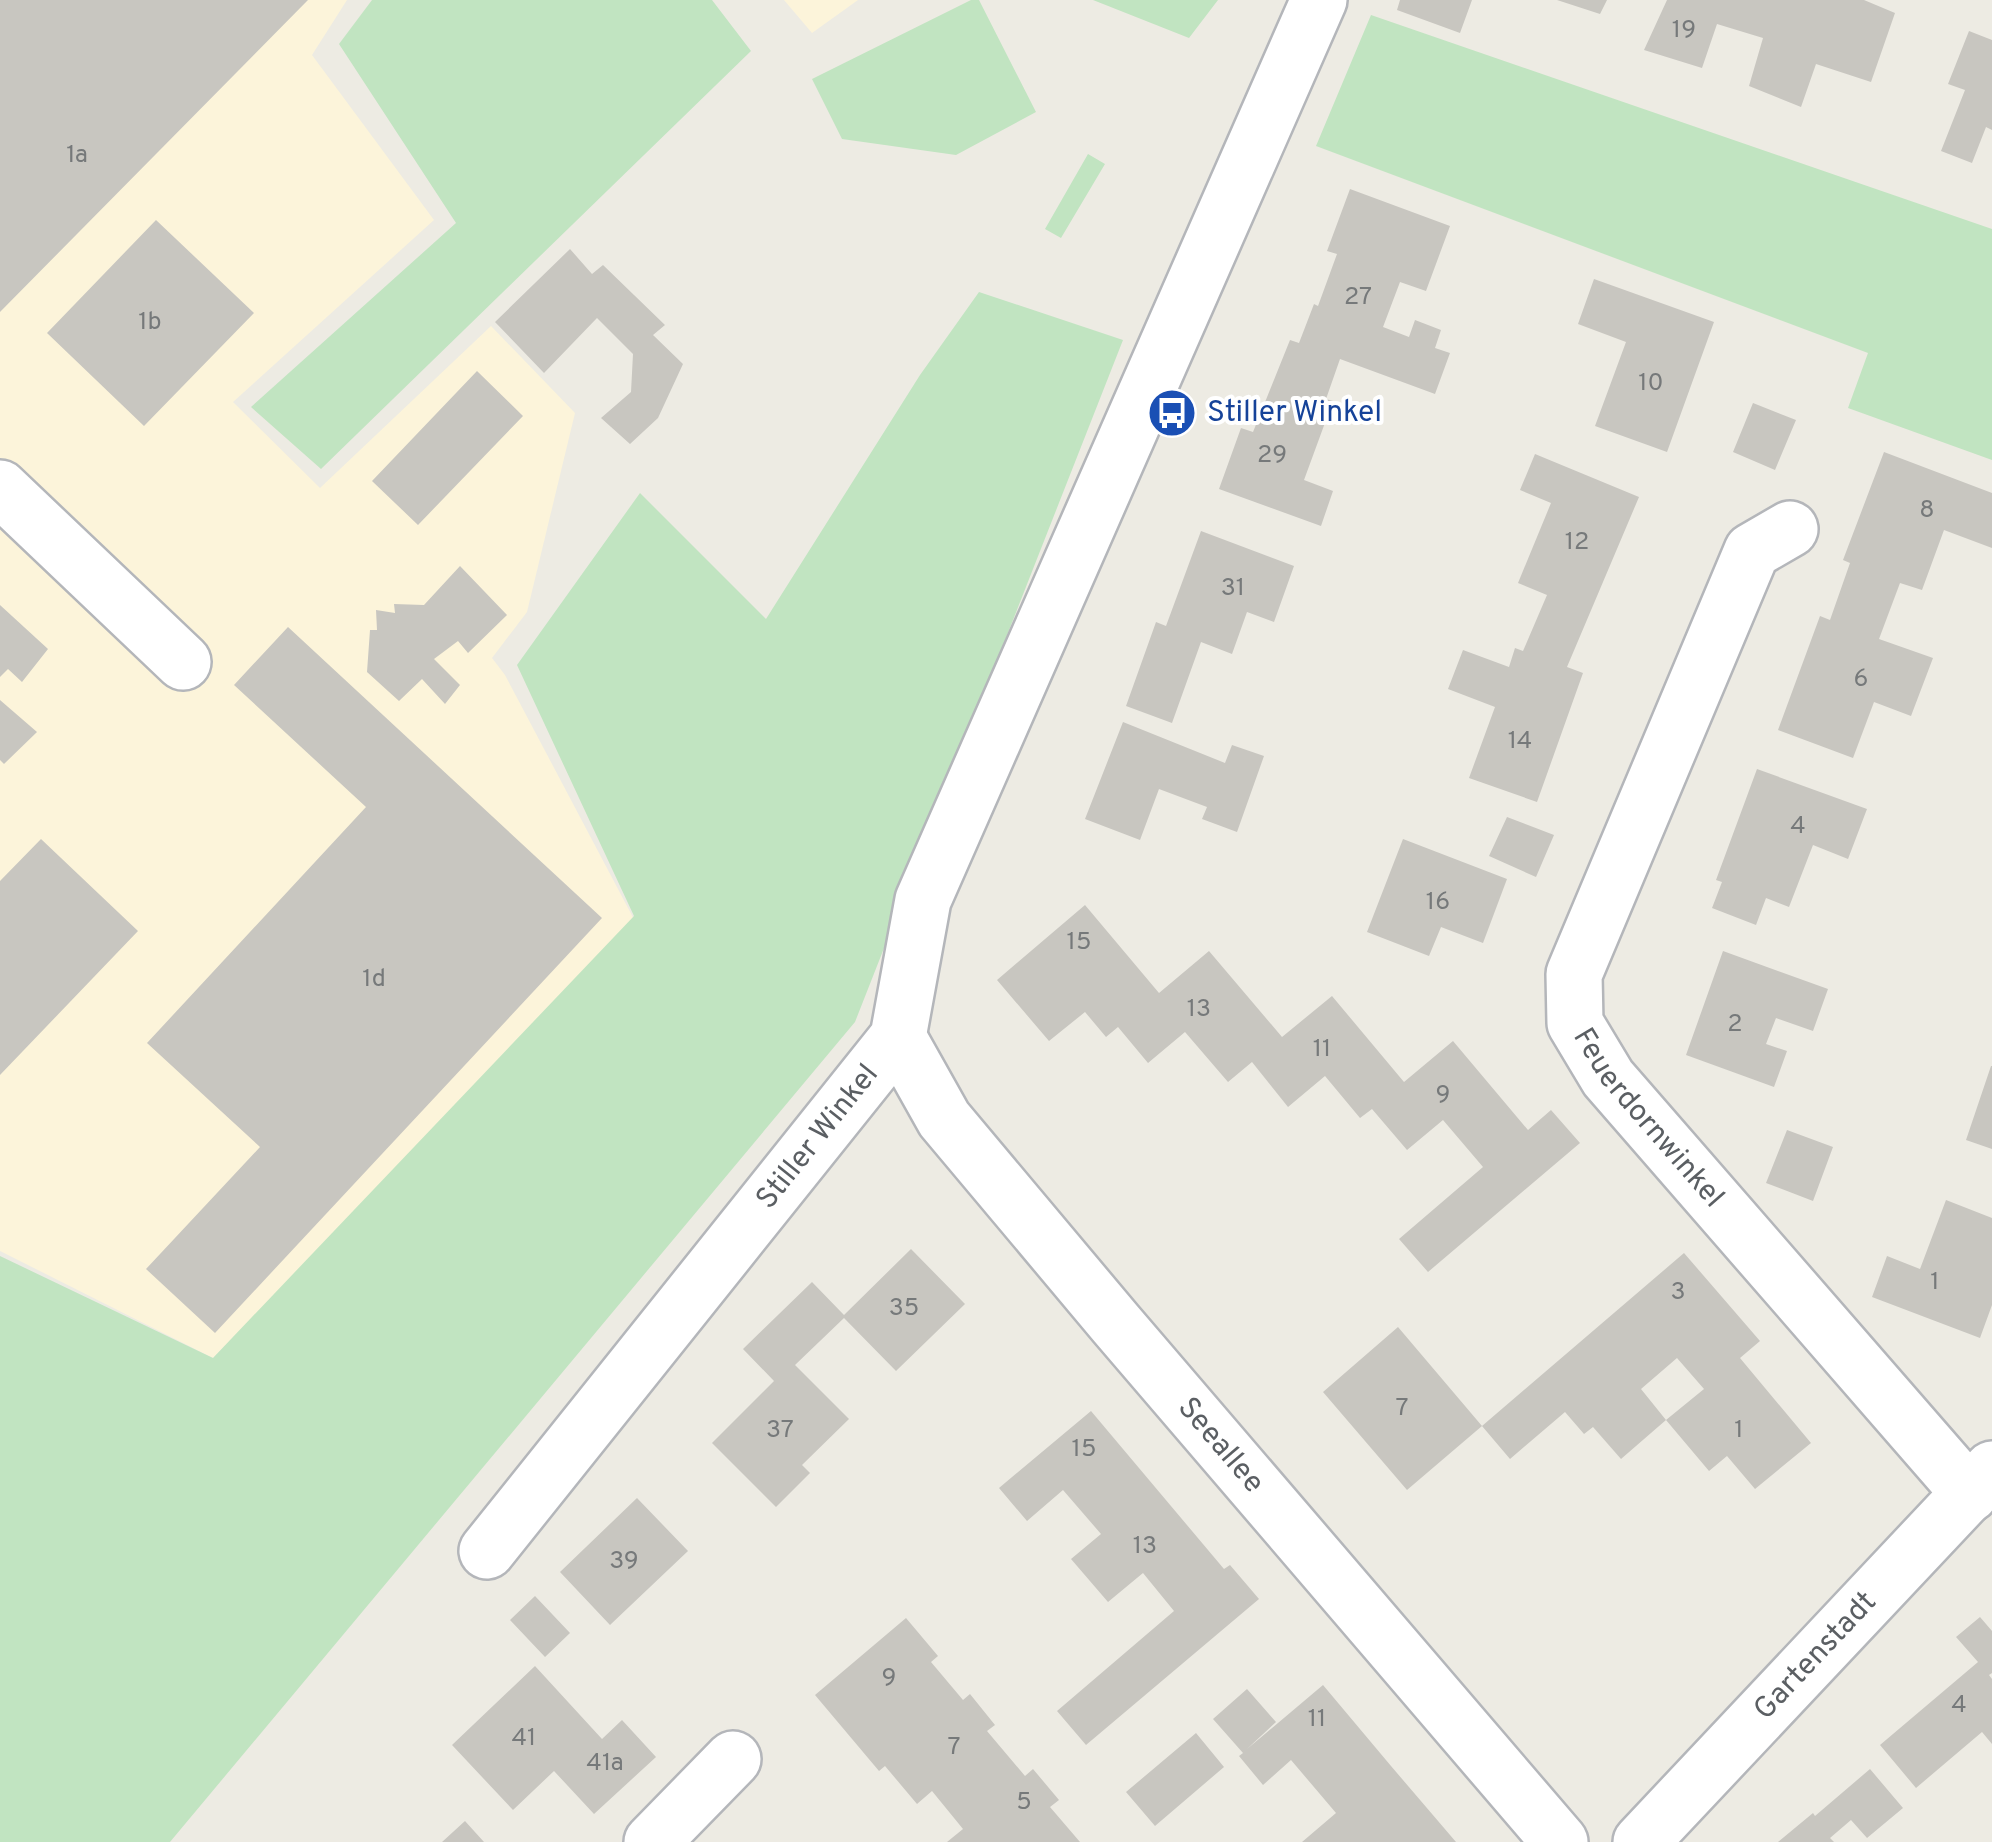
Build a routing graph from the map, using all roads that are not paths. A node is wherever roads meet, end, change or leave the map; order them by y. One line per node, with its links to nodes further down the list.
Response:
1 (1319, 0): 5 (street, Stiller Winkel)
2 (0, 488): 4 (street)
3 (1790, 529): 6 (street, Feuerdornwinkel)
4 (183, 662)
5 (898, 1037): 7 (street, Stiller Winkel); 10 (street, Seeallee)
6 (1981, 1481): 11 (street, Gartenstadt)
7 (487, 1551)
8 (733, 1759): 9 (street)
9 (652, 1842)
10 (1560, 1842)
11 (1641, 1842)

